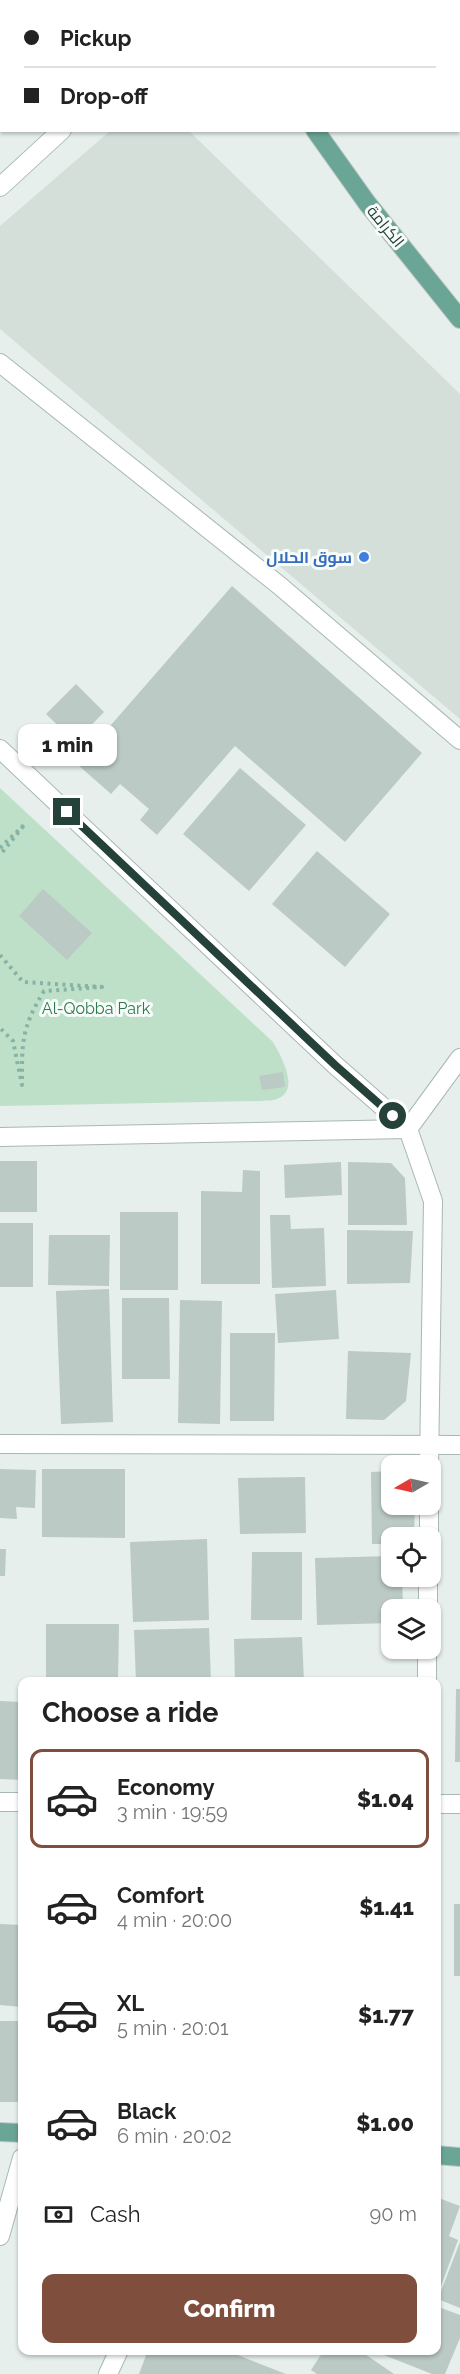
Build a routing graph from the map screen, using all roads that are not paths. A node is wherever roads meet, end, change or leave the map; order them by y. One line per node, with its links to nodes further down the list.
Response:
1 (60, 132): 3 (street)
2 (316, 132): 4 (main road, الكرامة)
3 (0, 187)
4 (460, 319)
5 (0, 363): 6 (street)
6 (460, 740)
7 (0, 749): 9 (street)
8 (460, 1058): 9 (street)
9 (408, 1129): 10 (street); 12 (street)
10 (0, 1137)
11 (0, 1444): 12 (street)
12 (430, 1445): 13 (street); 14 (street)
13 (460, 1445)
14 (430, 1455)
15 (427, 1659): 16 (street)
16 (427, 1677)
17 (0, 1802): 18 (street)
18 (18, 1802)
19 (441, 1804): 20 (street)
20 (460, 1804)
21 (0, 2132): 22 (main road)
22 (18, 2133)
23 (441, 2155): 24 (main road)
24 (460, 2157)
25 (18, 2172): 26 (street)
26 (0, 2236)
27 (117, 2355): 28 (street)
28 (108, 2374)

